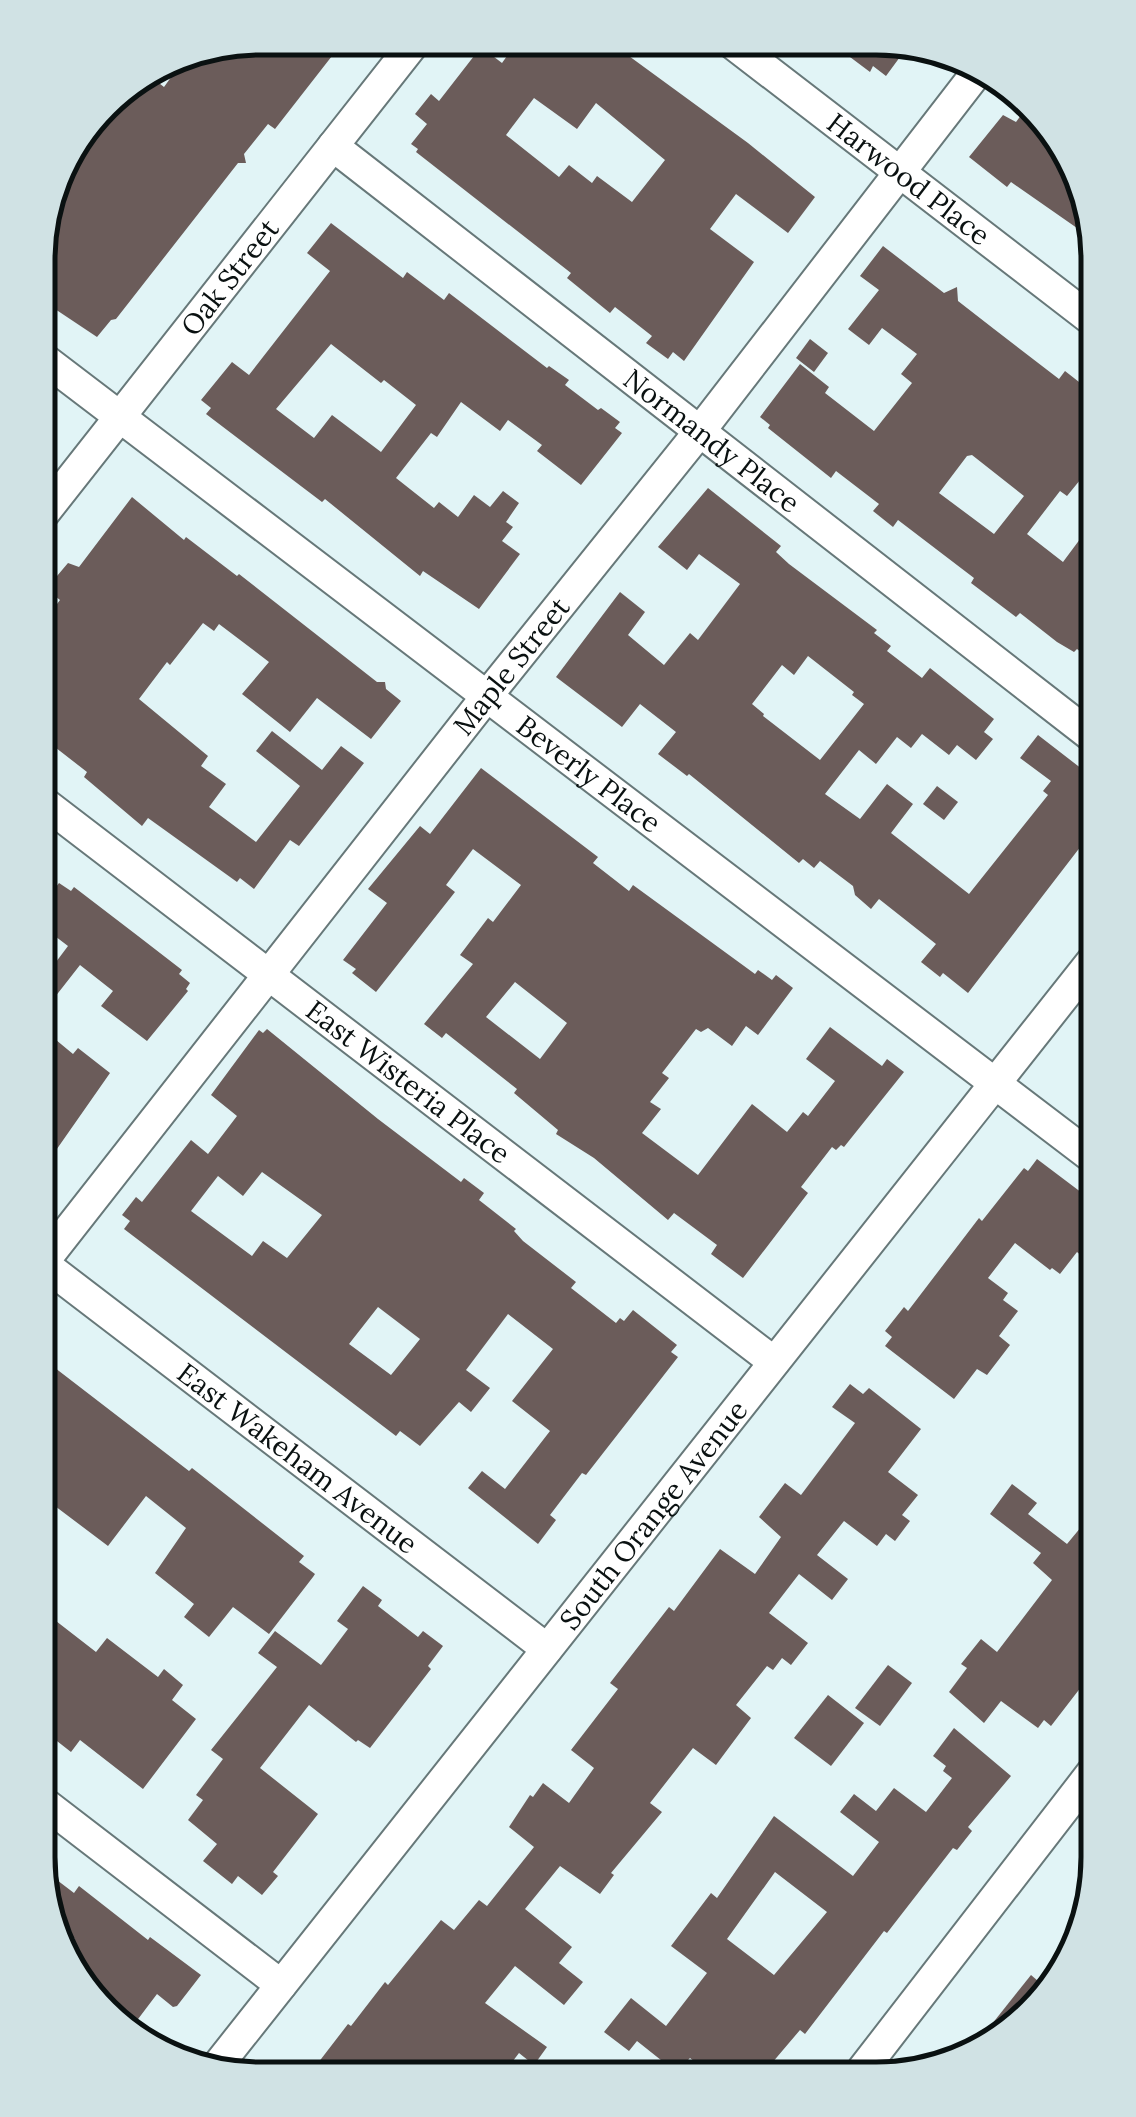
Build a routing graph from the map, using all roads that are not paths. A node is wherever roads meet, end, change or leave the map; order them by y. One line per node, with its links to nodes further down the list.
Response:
1 (405, 55): 4 (street, Oak Street)
2 (747, 55): 5 (street, Harwood Place)
3 (972, 79): 5 (street, Maple Street)
4 (333, 146): 8 (street, Oak Street); 9 (street, Normandy Place)
5 (897, 172): 6 (street, Harwood Place); 9 (street, Maple Street)
6 (1081, 312)
7 (55, 367): 8 (street, Beverly Place)
8 (120, 416): 10 (street, Oak Street); 11 (street, Beverly Place)
9 (700, 431): 11 (street, Maple Street); 12 (street, Normandy Place)
10 (55, 499)
11 (487, 696): 14 (street, Maple Street); 16 (street, Beverly Place)
12 (1081, 728)
13 (55, 811): 14 (street, East Wisteria Place)
14 (270, 975): 18 (street, Maple Street); 20 (street, East Wisteria Place)
15 (1081, 975): 16 (street, South Orange Avenue)
16 (995, 1083): 17 (street, Beverly Place); 20 (street, South Orange Avenue)
17 (1081, 1149)
18 (55, 1250)
19 (55, 1271): 21 (street, East Wakeham Avenue)
20 (774, 1362): 21 (street, South Orange Avenue)
21 (547, 1650): 24 (street, South Orange Avenue)
22 (1081, 1787): 26 (street)
23 (55, 1811): 24 (street)
24 (281, 1985): 25 (street, South Orange Avenue)
25 (223, 2058)
26 (868, 2062)

